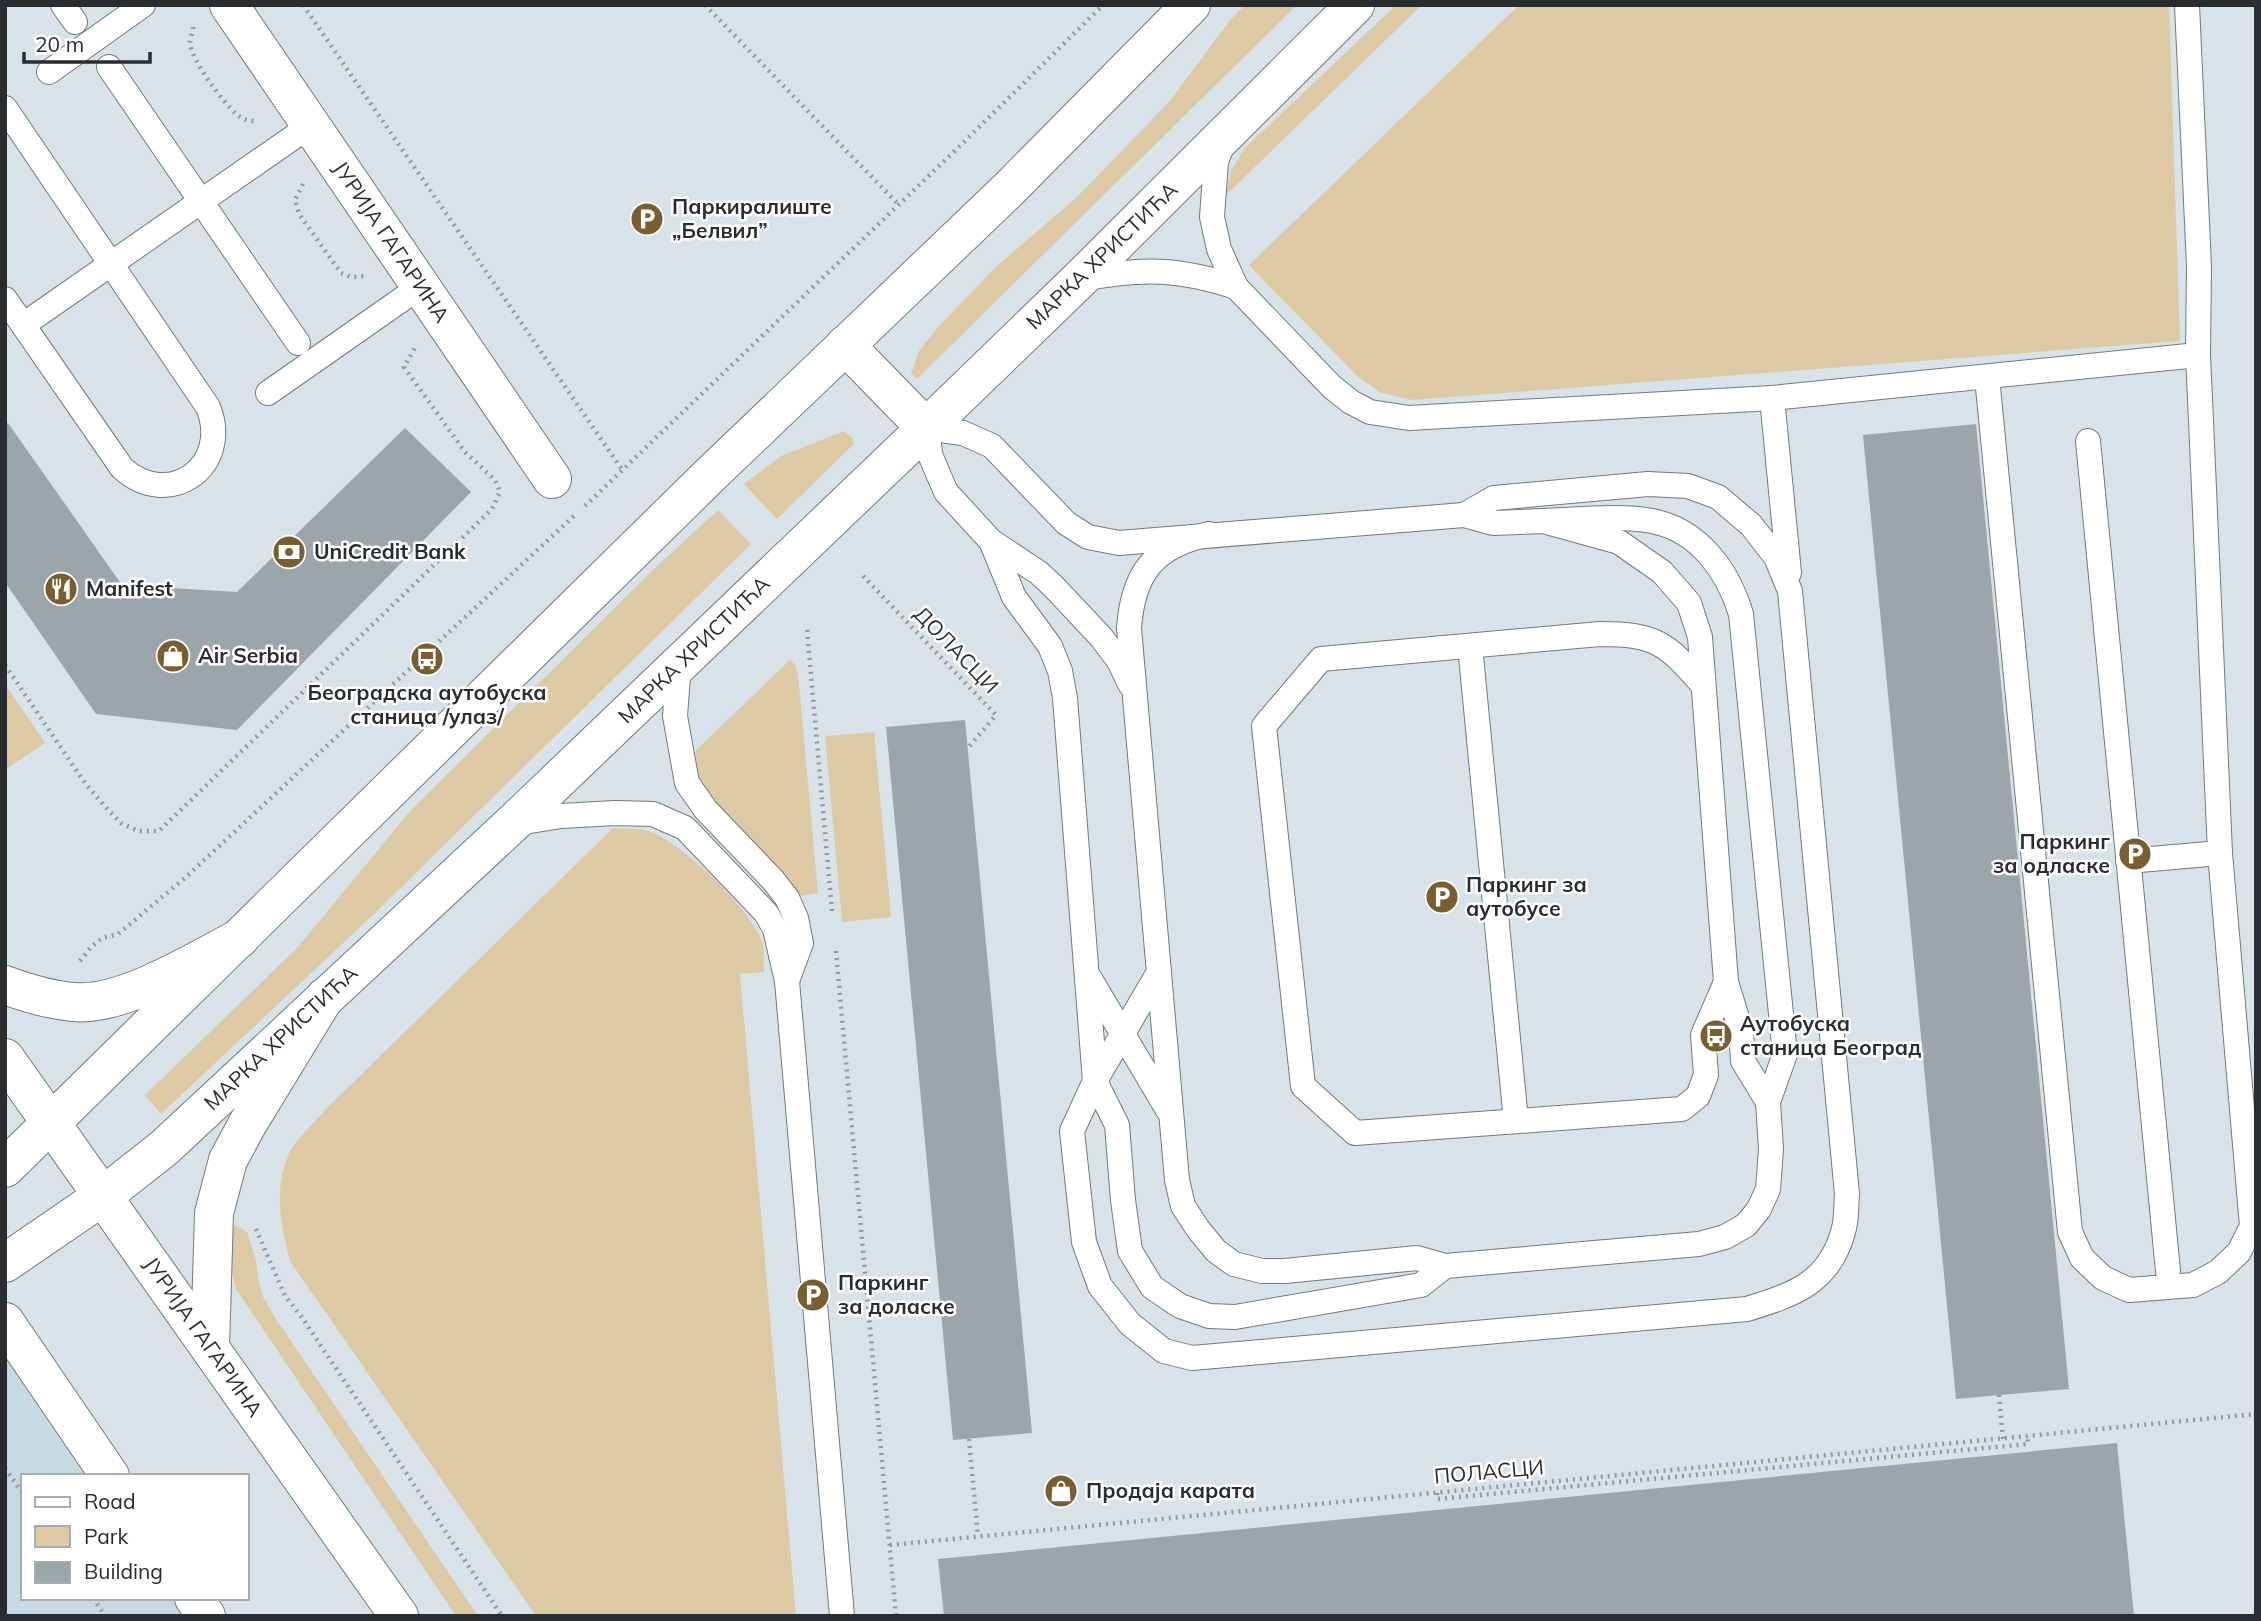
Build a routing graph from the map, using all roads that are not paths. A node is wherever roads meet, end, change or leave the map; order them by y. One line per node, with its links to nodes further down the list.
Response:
1 (143, 5): 7 (lane)
2 (229, 5): 9 (street, ЈУРИЈА ГАГАРИНА)
3 (1191, 5): 19 (street)
4 (1355, 5): 10 (street, МАРКА ХРИСТИЋА)
5 (2187, 5): 20 (lane)
6 (109, 66): 11 (lane)
7 (49, 72)
8 (5, 108): 12 (lane)
9 (311, 125): 11 (lane); 15 (street, ЈУРИЈА ГАГАРИНА)
10 (1227, 133): 13 (street, МАРКА ХРИСТИЋА); 14 (lane)
11 (202, 201): 12 (lane); 18 (lane)
12 (111, 264): 17 (lane); 17 (lane)
13 (1079, 280): 14 (lane); 24 (street, МАРКА ХРИСТИЋА)
14 (1236, 287): 23 (lane)
15 (407, 296): 22 (lane); 26 (street, ЈУРИЈА ГАГАРИНА)
16 (5, 299): 17 (lane)
17 (23, 326)
18 (298, 343)
19 (845, 345): 24 (street); 39 (street)
20 (2198, 355): 21 (lane); 37 (lane)
21 (1987, 377): 23 (lane); 37 (lane)
22 (268, 393)
23 (1772, 398): 31 (lane)
24 (926, 428): 29 (lane); 30 (lane); 33 (street, МАРКА ХРИСТИЋА)
25 (2088, 441): 38 (lane)
26 (552, 479)
27 (1464, 514): 28 (lane); 29 (lane); 31 (lane)
28 (1543, 521): 34 (lane); 49 (lane)
29 (1209, 534): 35 (lane)
30 (991, 541): 35 (lane); 40 (lane)
31 (1790, 591): 48 (lane)
32 (1470, 646): 34 (lane); 51 (lane); 51 (lane)
33 (680, 663): 36 (street, МАРКА ХРИСТИЋА); 42 (lane)
34 (1702, 684): 43 (lane)
35 (1137, 713): 41 (lane)
36 (512, 824): 42 (lane); 45 (street, МАРКА ХРИСТИЋА)
37 (2220, 853): 38 (lane)
38 (2129, 861): 57 (lane)
39 (240, 938): 44 (street); 52 (street)
40 (1087, 972): 46 (lane); 48 (lane)
41 (1159, 972): 46 (lane); 50 (lane)
42 (787, 981): 64 (lane)
43 (1726, 982): 49 (lane); 51 (lane)
44 (5, 985)
45 (325, 997): 54 (street, МАРКА ХРИСТИЋА); 59 (street)
46 (1122, 1034): 48 (lane); 50 (lane)
47 (5, 1058): 52 (street, ЈУРИЈА ГАГАРИНА)
48 (1095, 1081): 56 (lane)
49 (1768, 1102): 56 (lane)
50 (1172, 1116): 56 (lane)
51 (1516, 1121)
52 (50, 1122): 53 (street); 54 (street, ЈУРИЈА ГАГАРИНА)
53 (5, 1168)
54 (103, 1196): 55 (street, МАРКА ХРИСТИЋА); 59 (street, ЈУРИЈА ГАГАРИНА)
55 (5, 1263)
56 (1445, 1266)
57 (2168, 1271)
58 (5, 1322): 60 (street)
59 (210, 1348): 63 (street, ЈУРИЈА ГАГАРИНА)
60 (109, 1474)
61 (195, 1600): 62 (street)
62 (206, 1616)
63 (399, 1616)
64 (842, 1616)

